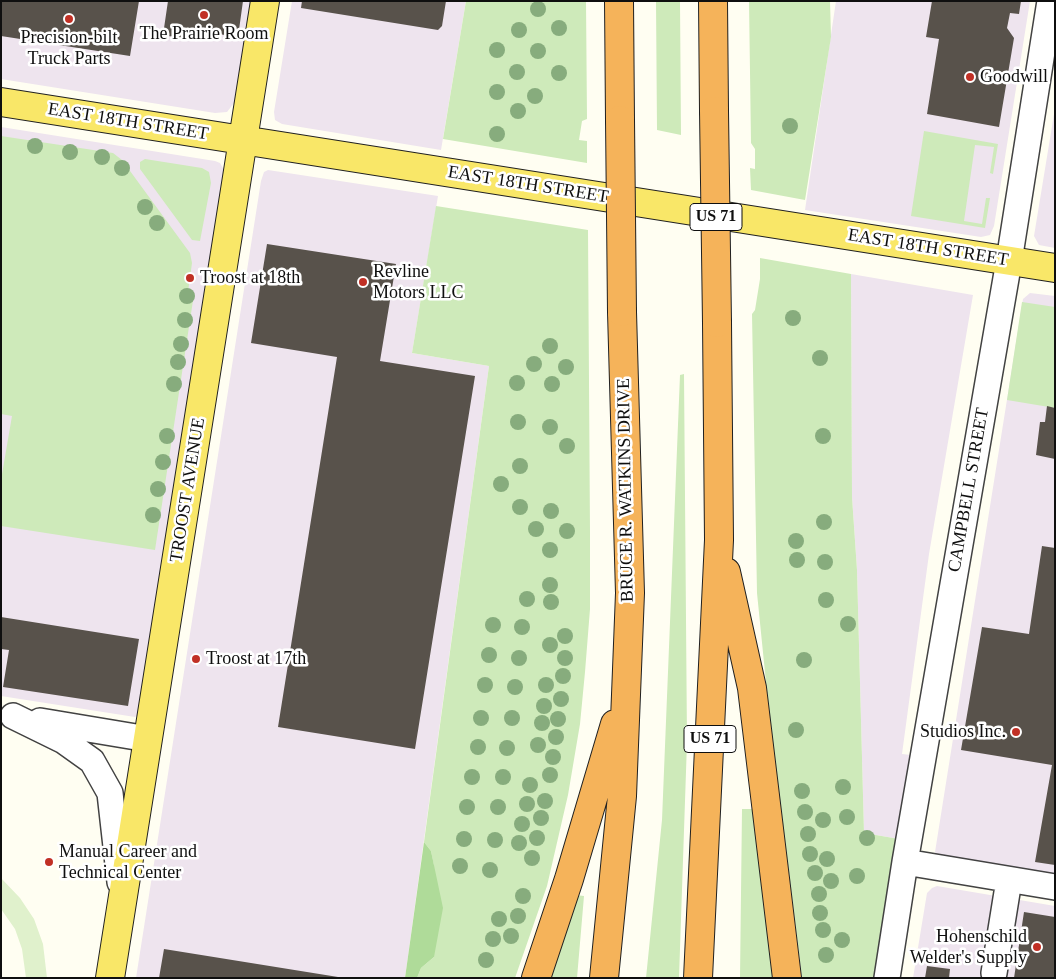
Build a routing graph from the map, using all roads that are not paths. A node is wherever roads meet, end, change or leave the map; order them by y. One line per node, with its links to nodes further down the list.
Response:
1 (265, 1): 6 (main road, TROOST AVENUE)
2 (619, 1): 10 (highway, BRUCE R. WATKINS DRIVE, bridge)
3 (713, 1): 9 (highway, US 71, bridge)
4 (1050, 1): 7 (street, CAMPBELL STREET)
5 (1, 102): 6 (main road, EAST 18TH STREET)
6 (243, 139): 7 (main road, EAST 18TH STREET); 12 (main road, TROOST AVENUE)
7 (1009, 261): 8 (main road, EAST 18TH STREET); 13 (street, CAMPBELL STREET)
8 (1055, 268)
9 (719, 540): 17 (highway, US 71); 24 (highway)
10 (626, 686): 20 (highway); 21 (highway, BRUCE R. WATKINS DRIVE)
11 (7, 715): 12 (street); 16 (street)
12 (148, 739): 16 (main road, TROOST AVENUE)
13 (905, 862): 14 (street); 25 (street, CAMPBELL STREET)
14 (1009, 880): 15 (street); 18 (street)
15 (1055, 887)
16 (122, 900): 19 (main road, TROOST AVENUE)
17 (700, 937): 22 (highway, US 71); 23 (highway)
18 (994, 973)
19 (110, 978)
20 (536, 978)
21 (604, 978)
22 (698, 978)
23 (706, 978)
24 (787, 978)
25 (887, 978)

